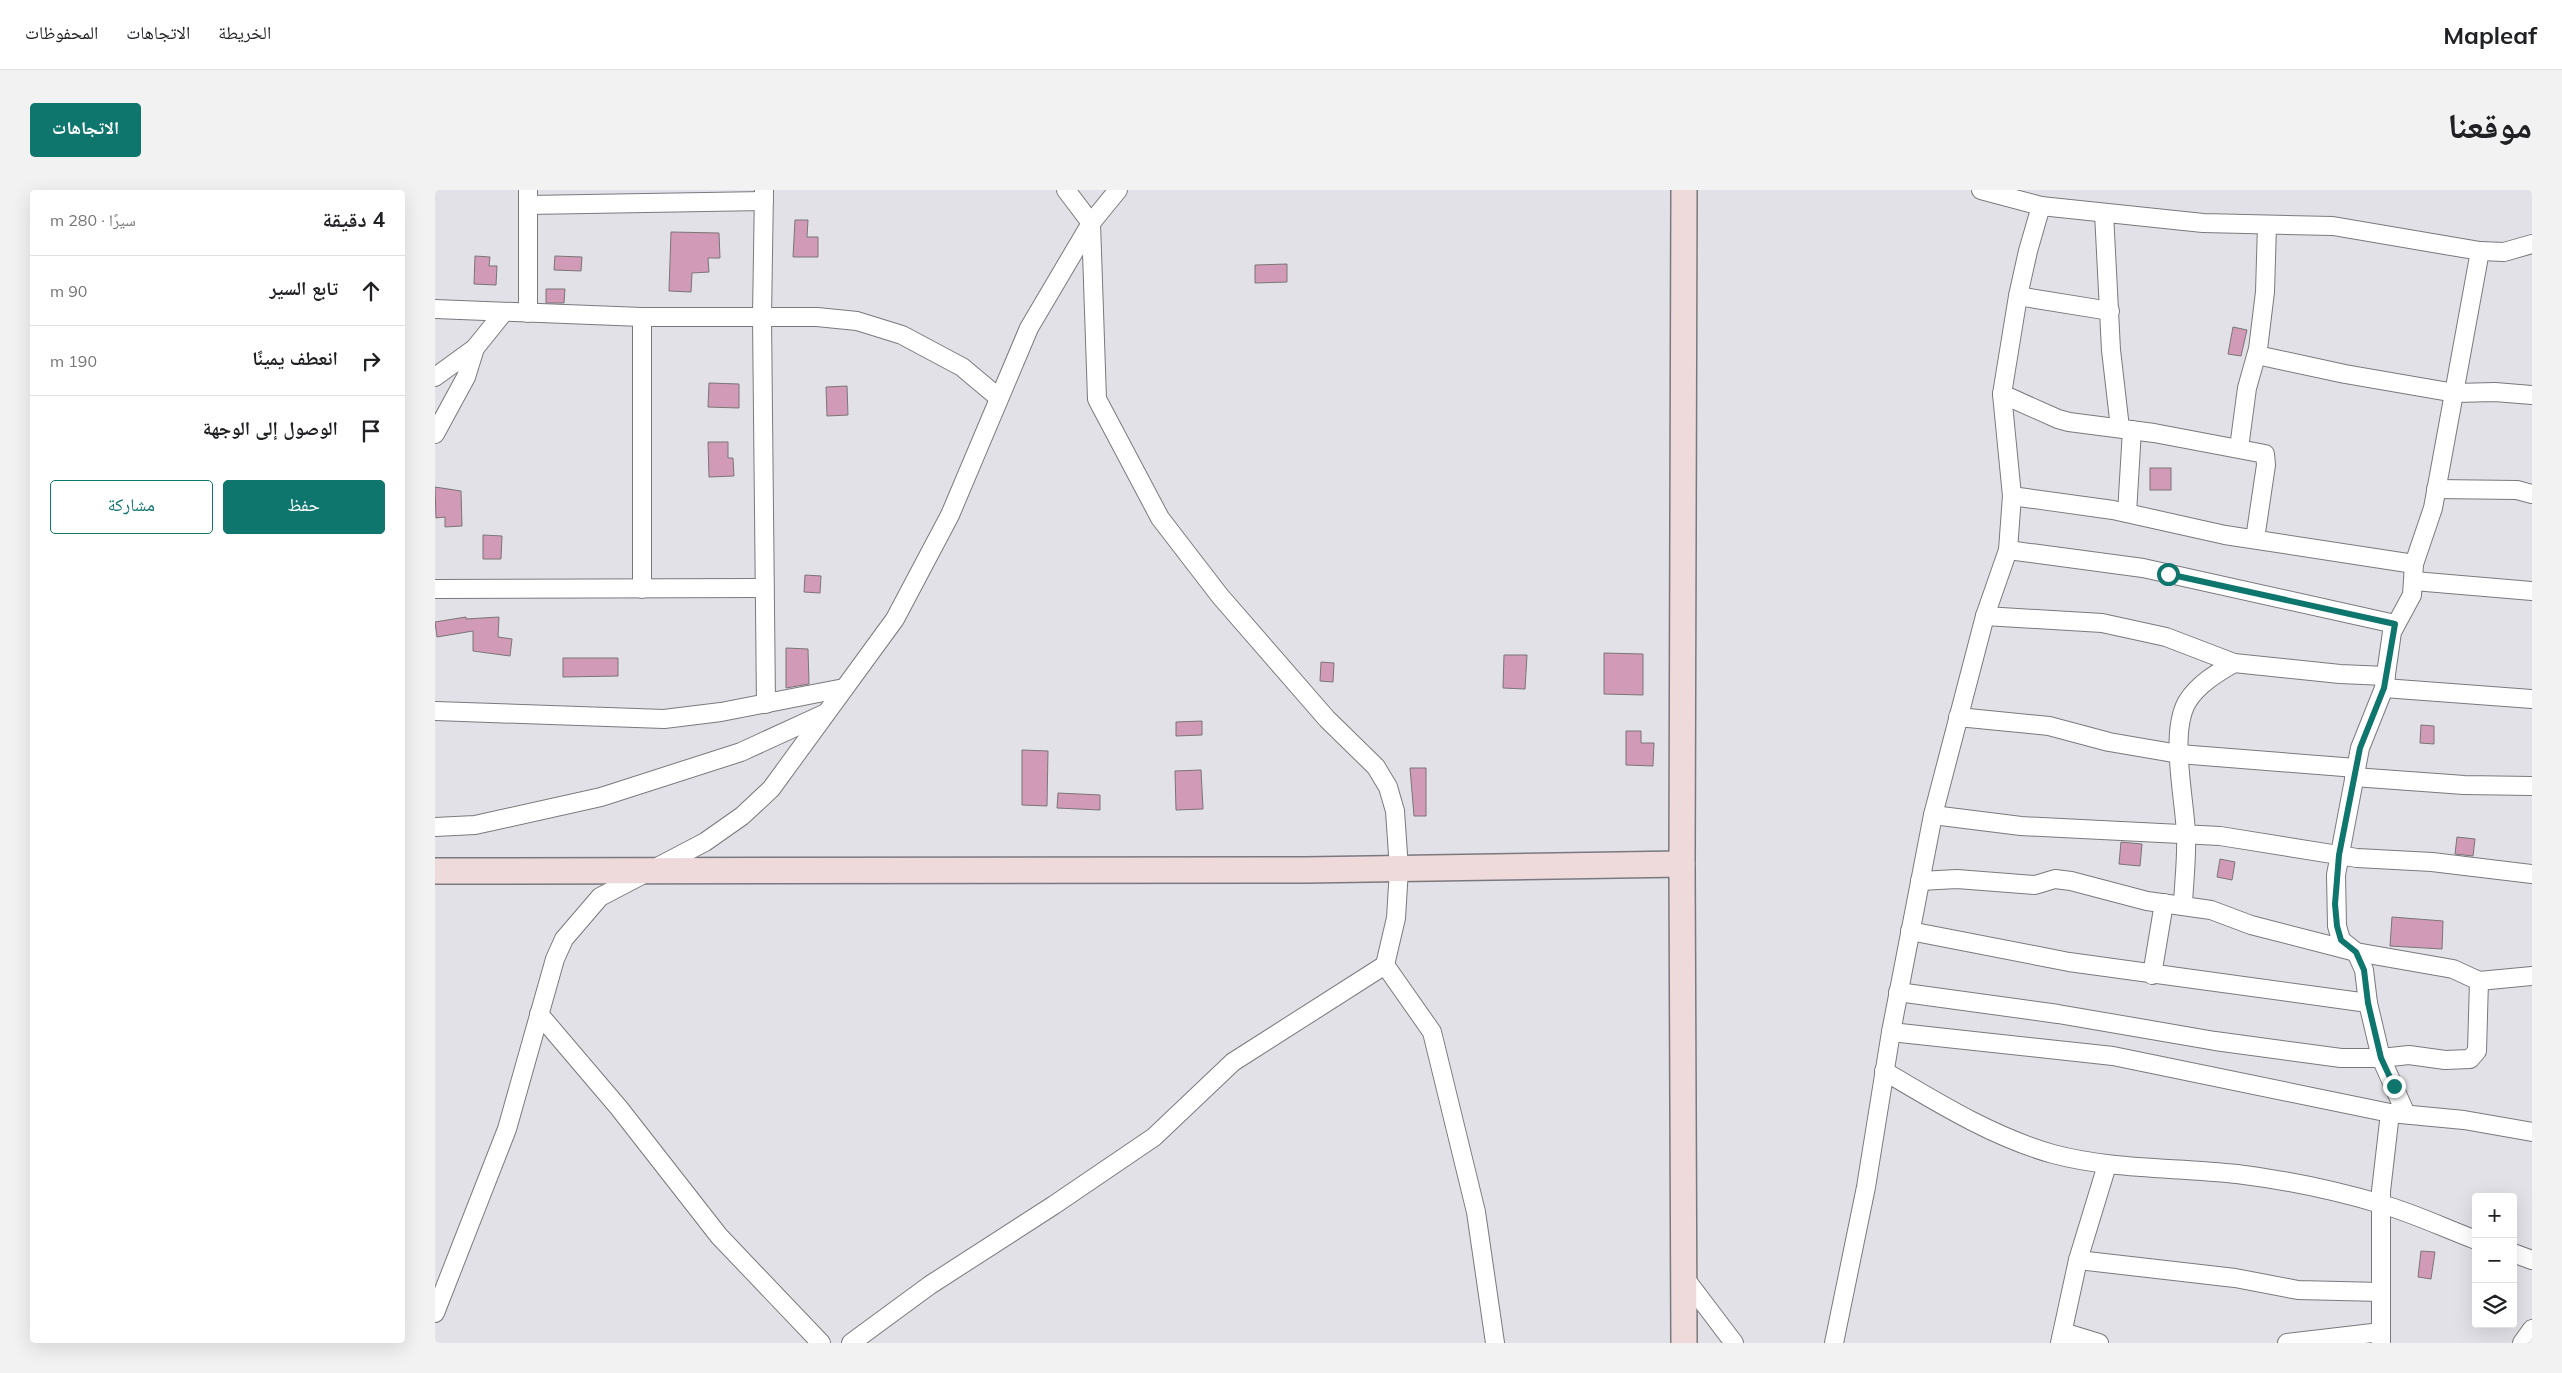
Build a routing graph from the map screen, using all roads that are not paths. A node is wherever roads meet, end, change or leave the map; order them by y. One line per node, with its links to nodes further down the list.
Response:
1 (1066, 190): 9 (street)
2 (1118, 190): 9 (street)
3 (1684, 190): 58 (main road)
4 (1981, 190): 7 (street)
5 (764, 196): 6 (street); 19 (street)
6 (528, 198): 17 (street)
7 (2041, 206): 8 (street); 13 (street)
8 (2104, 213): 10 (street); 15 (street)
9 (1091, 223): 26 (street); 59 (street)
10 (2267, 225): 12 (street); 21 (street)
11 (2530, 246): 12 (street)
12 (2480, 251): 23 (street)
13 (2018, 296): 15 (street); 24 (street)
14 (435, 309): 16 (street)
15 (2110, 311): 27 (street)
16 (504, 312): 17 (street); 20 (street)
17 (527, 313): 18 (street)
18 (643, 317): 19 (street); 39 (street)
19 (762, 317): 26 (street); 37 (street)
20 (475, 348): 22 (street); 28 (street)
21 (2257, 355): 23 (street); 29 (street)
22 (435, 377)
23 (2455, 392): 25 (street); 30 (street)
24 (2003, 394): 27 (street); 32 (street)
25 (2532, 394)
26 (999, 398): 45 (street)
27 (2126, 429): 29 (street); 33 (street)
28 (435, 434)
29 (2239, 448): 34 (street)
30 (2436, 489): 31 (street); 36 (street)
31 (2532, 494)
32 (2013, 496): 33 (street); 35 (street)
33 (2127, 513): 34 (street)
34 (2255, 539): 36 (street)
35 (2008, 550): 41 (street); 42 (street)
36 (2414, 573): 40 (street); 42 (street)
37 (764, 588): 39 (street); 47 (street)
38 (435, 589): 39 (street)
39 (642, 589)
40 (2532, 591)
41 (1985, 616): 43 (street); 50 (street)
42 (2395, 624): 44 (street)
43 (2234, 662): 44 (street); 51 (street)
44 (2385, 682): 46 (street); 52 (street)
45 (844, 688): 47 (street); 49 (street)
46 (2532, 699)
47 (766, 704): 48 (street)
48 (435, 712)
49 (827, 712): 55 (street); 61 (street)
50 (1958, 717): 51 (street); 54 (street)
51 (2179, 754): 52 (street); 56 (street)
52 (2355, 772): 53 (street); 57 (street)
53 (2532, 786)
54 (1933, 815): 56 (street); 63 (street)
55 (435, 827)
56 (2186, 835): 57 (street); 65 (street)
57 (2339, 855): 62 (street); 67 (street)
58 (1682, 864): 59 (main road); 86 (main road)
59 (1399, 869): 61 (main road); 68 (street)
60 (435, 871): 61 (main road)
61 (653, 871): 74 (street)
62 (2532, 874)
63 (1919, 882): 64 (street); 66 (street)
64 (2165, 903): 65 (street); 69 (street)
65 (2183, 904): 67 (street)
66 (1910, 931): 69 (street); 72 (street)
67 (2356, 952): 71 (street); 73 (street)
68 (1385, 965): 93 (street); 94 (street)
69 (2152, 974): 73 (street)
70 (2532, 976): 71 (street)
71 (2479, 981): 76 (street)
72 (1898, 992): 75 (street); 76 (street)
73 (2368, 1003): 76 (street)
74 (539, 1014): 88 (street); 92 (street)
75 (1891, 1032): 77 (street); 78 (street)
76 (2381, 1058): 78 (street)
77 (1884, 1071): 80 (street); 97 (street)
78 (2398, 1114): 79 (street); 81 (street)
79 (2531, 1128)
80 (2107, 1165): 81 (street); 84 (street)
81 (2381, 1204): 82 (street); 87 (street)
82 (2472, 1238)
83 (2517, 1254): 85 (street)
84 (2078, 1260): 87 (street); 90 (street)
85 (2532, 1260)
86 (1684, 1277): 95 (main road); 96 (street)
87 (2381, 1292): 91 (street)
88 (435, 1313)
89 (2532, 1329): 100 (street)
90 (2061, 1337): 98 (street)
91 (2381, 1337): 99 (street)
92 (821, 1343)
93 (851, 1343)
94 (1495, 1343)
95 (1684, 1343)
96 (1734, 1343)
97 (1834, 1343)
98 (2099, 1343)
99 (2287, 1343)
100 (2522, 1343)

